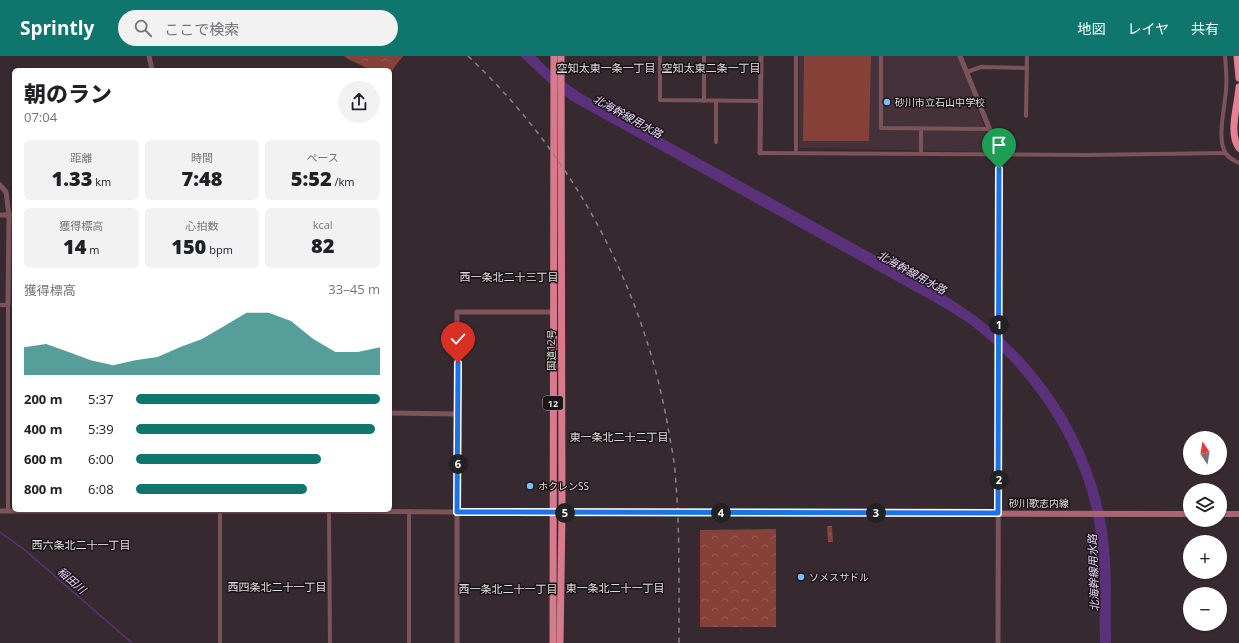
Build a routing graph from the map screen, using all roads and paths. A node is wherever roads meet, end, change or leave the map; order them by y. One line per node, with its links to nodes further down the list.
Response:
1 (149, 56): 12 (street)
2 (660, 56): 18 (street)
3 (704, 56): 18 (street)
4 (761, 56): 20 (street)
5 (796, 56): 27 (street)
6 (881, 56): 22 (street)
7 (960, 56): 14 (street)
8 (1027, 56): 13 (street)
9 (1225, 56): 28 (street)
10 (1237, 56): 15 (highway)
11 (557, 59): 17 (highway, 国道12号 / 12)
12 (152, 68)
13 (1027, 68): 14 (street); 21 (street)
14 (967, 72): 23 (street)
15 (1239, 78)
16 (1239, 87): 25 (highway)
17 (557, 99): 37 (highway, 国道12号 / 12); 49 (highway, 国道12号 / 12)
18 (704, 101): 19 (street)
19 (716, 101): 20 (street); 24 (street)
20 (760, 101): 26 (street)
21 (1026, 116)
22 (921, 129): 23 (street); 29 (street)
23 (990, 129): 30 (street)
24 (716, 142)
25 (1239, 148)
26 (760, 153): 27 (street)
27 (796, 153): 29 (street)
28 (1225, 153): 30 (street); 31 (street)
29 (921, 154): 30 (street)
30 (997, 154): 50 (street)
31 (1239, 163)
32 (0, 185): 34 (street)
33 (0, 215): 34 (street)
34 (12, 215): 36 (street)
35 (0, 305): 36 (street)
36 (8, 305): 40 (street)
37 (554, 312): 39 (street); 48 (highway, 国道12号 / 12)
38 (392, 413): 39 (street)
39 (458, 414): 47 (street)
40 (8, 510): 41 (street); 42 (street)
41 (12, 510)
42 (0, 511)
43 (392, 511): 44 (street)
44 (409, 511): 47 (street); 56 (street)
45 (220, 512): 54 (street)
46 (329, 512): 55 (street)
47 (457, 512): 48 (street); 57 (street)
48 (552, 513): 49 (main road, 砂川歌志内線); 58 (highway, 国道12号 / 12)
49 (562, 513): 50 (main road, 砂川歌志内線); 59 (highway, 国道12号 / 12)
50 (998, 513): 51 (main road, 砂川歌志内線); 60 (street)
51 (1183, 514)
52 (1227, 514): 53 (main road)
53 (1239, 514)
54 (220, 643)
55 (330, 643)
56 (409, 643)
57 (457, 643)
58 (553, 643)
59 (560, 643)
60 (998, 643)

